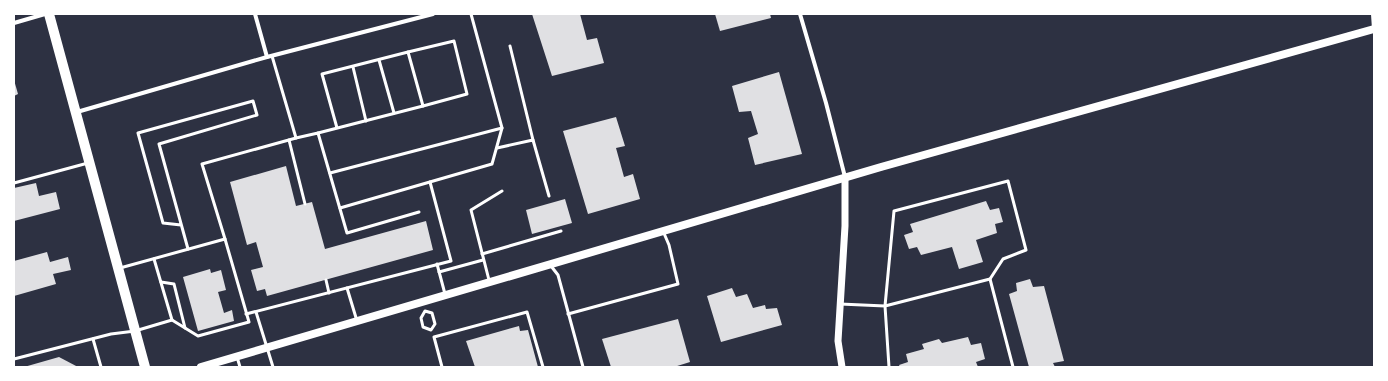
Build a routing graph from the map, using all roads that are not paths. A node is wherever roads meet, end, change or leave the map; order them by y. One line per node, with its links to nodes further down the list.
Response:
1 (45, 14): 8 (street)
2 (49, 14): 17 (main road)
3 (255, 14): 13 (street)
4 (433, 14): 12 (street)
5 (471, 14): 21 (lane)
6 (800, 14): 29 (street)
7 (1373, 14): 9 (street)
8 (14, 23)
9 (1374, 29): 29 (main road)
10 (510, 46): 25 (lane)
11 (408, 52): 14 (lane); 16 (lane); 16 (lane)
12 (272, 56): 13 (street); 23 (lane)
13 (267, 57): 17 (street)
14 (379, 60): 15 (lane); 18 (lane)
15 (353, 67): 19 (lane); 20 (lane)
16 (423, 106): 18 (lane)
17 (76, 112): 27 (main road)
18 (394, 113): 19 (lane)
19 (366, 121): 20 (lane)
20 (337, 128): 22 (lane)
21 (502, 128): 26 (lane); 28 (lane)
22 (318, 133): 23 (lane); 28 (lane)
23 (296, 138): 24 (lane)
24 (289, 140): 34 (lane); 40 (lane)
25 (532, 140): 26 (lane); 33 (lane)
26 (497, 148): 30 (lane)
27 (89, 163): 31 (lane); 47 (main road)
28 (330, 173): 35 (lane)
29 (845, 178): 39 (main road); 57 (street)
30 (430, 182): 35 (lane); 45 (lane)
31 (14, 183)
32 (502, 192): 42 (lane)
33 (549, 196)
34 (305, 204)
35 (340, 208): 36 (lane)
36 (420, 212)
37 (181, 225): 37 (lane); 41 (lane)
38 (561, 231): 42 (lane)
39 (663, 231): 46 (main road); 62 (lane)
40 (225, 239): 41 (lane); 61 (lane)
41 (188, 250): 43 (lane)
42 (482, 254): 44 (lane)
43 (154, 259): 47 (lane); 51 (lane)
44 (483, 260): 48 (lane); 52 (lane)
45 (437, 264): 48 (lane); 53 (lane)
46 (550, 264): 52 (main road); 62 (lane)
47 (118, 268): 67 (main road)
48 (439, 272): 55 (lane)
49 (990, 279): 58 (lane); 58 (lane); 83 (lane)
50 (326, 280): 54 (lane)
51 (161, 282): 63 (lane); 65 (lane)
52 (489, 282): 55 (main road)
53 (347, 288): 54 (lane); 64 (lane)
54 (329, 293): 60 (lane)
55 (445, 295): 56 (main road)
56 (422, 302): 59 (lane); 64 (main road)
57 (840, 304): 58 (lane); 81 (street)
58 (885, 306): 82 (lane)
59 (425, 311): 66 (lane); 66 (lane)
60 (256, 312): 61 (lane); 70 (lane)
61 (246, 314): 65 (lane)
62 (568, 314): 80 (lane)
63 (172, 320): 65 (lane); 67 (lane)
64 (357, 321): 70 (main road)
65 (185, 328)
66 (431, 330): 68 (lane)
67 (135, 331): 69 (lane); 74 (main road)
68 (434, 337): 78 (lane); 79 (lane)
69 (93, 339): 72 (lane); 73 (lane)
70 (268, 347): 71 (main road); 77 (lane)
71 (237, 356): 75 (main road); 76 (lane)
72 (14, 359)
73 (101, 367)
74 (145, 367)
75 (201, 367)
76 (240, 367)
77 (273, 367)
78 (442, 367)
79 (543, 367)
80 (583, 367)
81 (842, 367)
82 (889, 367)
83 (1013, 367)

